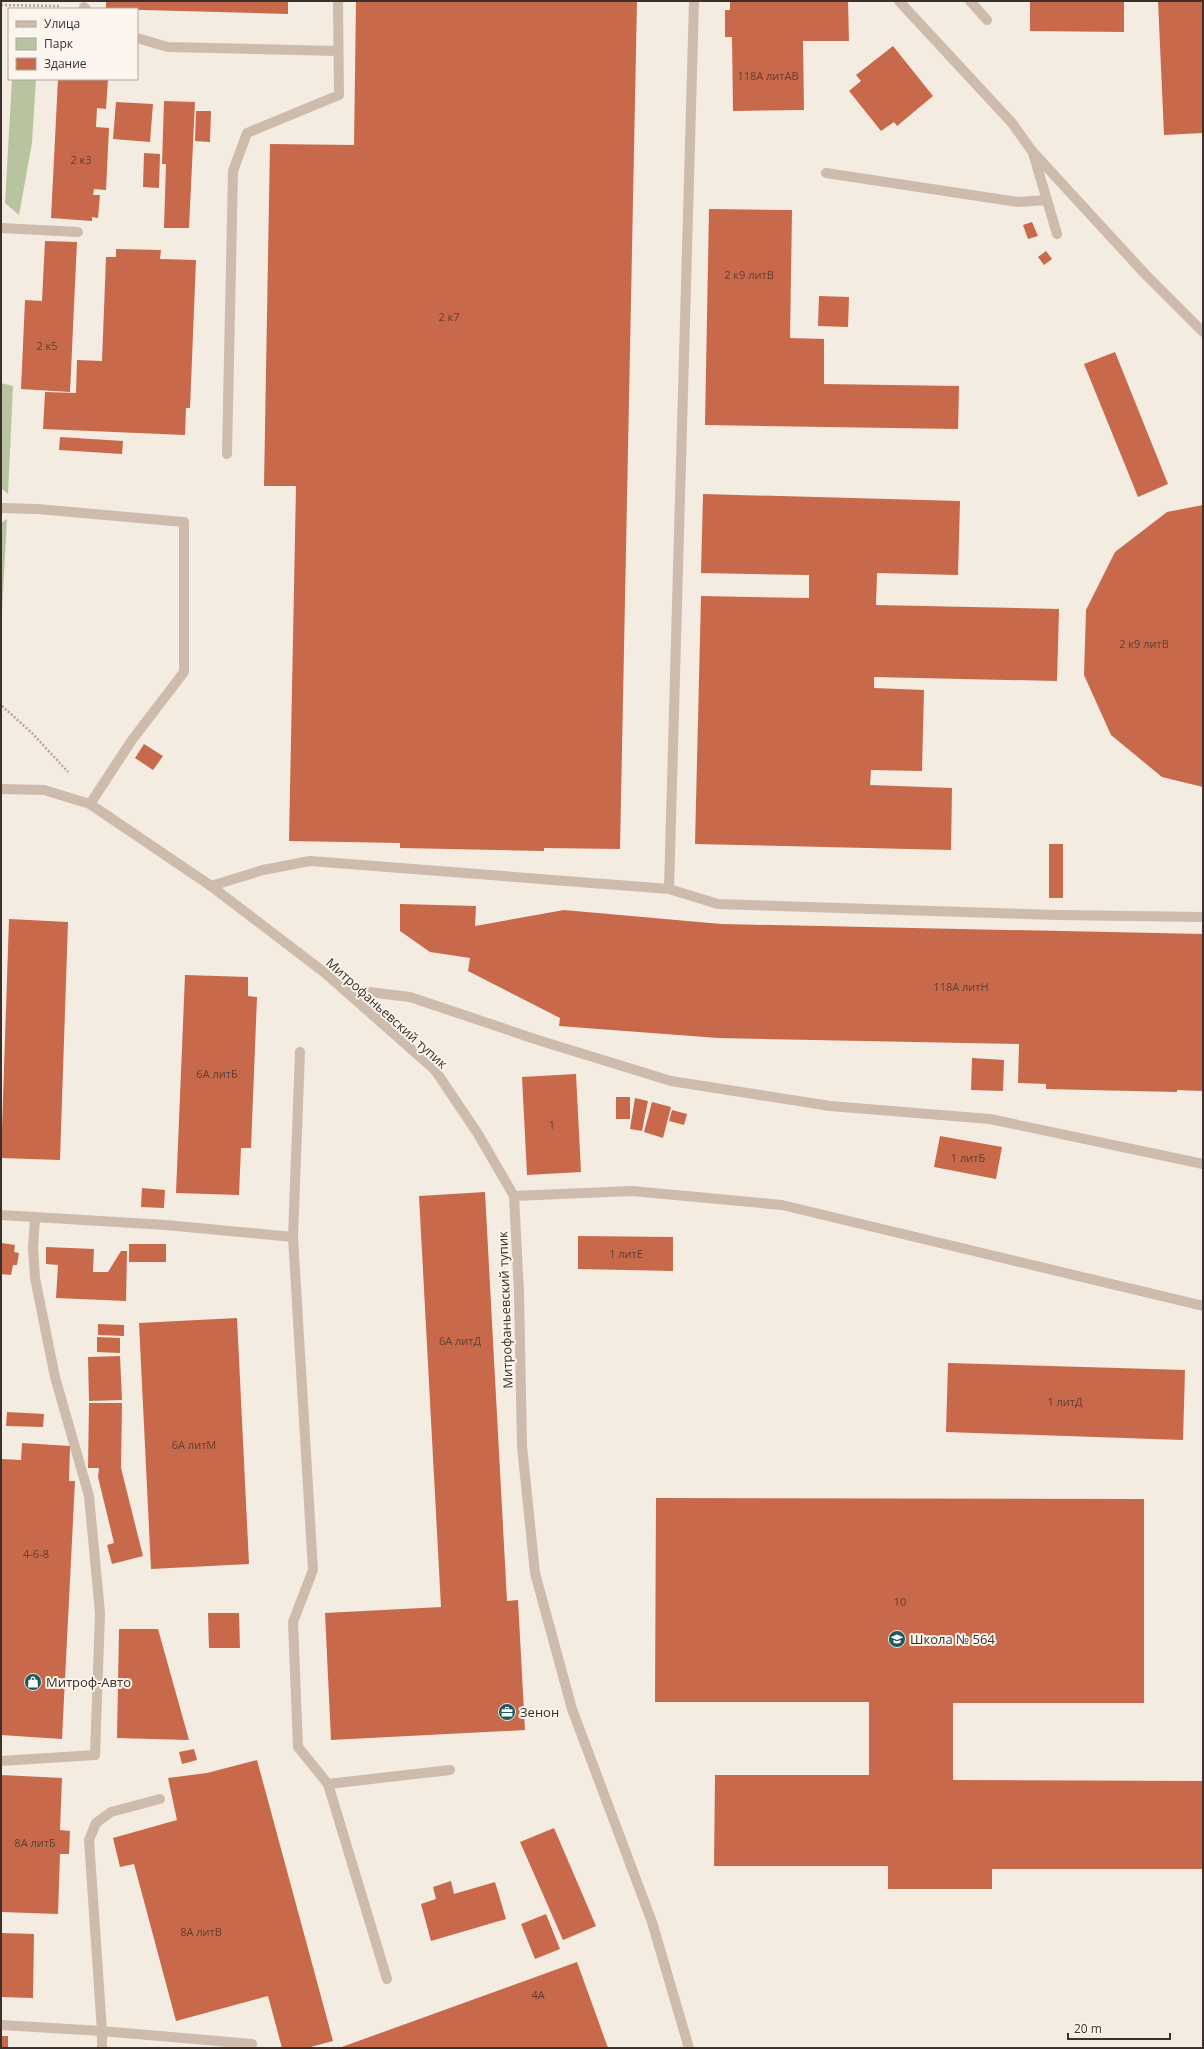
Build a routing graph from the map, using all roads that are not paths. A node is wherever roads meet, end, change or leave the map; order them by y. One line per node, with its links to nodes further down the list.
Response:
1 (338, 1): 7 (street)
2 (694, 1): 20 (street)
3 (899, 1): 8 (street)
4 (970, 1): 5 (street)
5 (987, 20)
6 (138, 38): 7 (street)
7 (338, 51): 15 (street)
8 (1032, 151): 10 (street); 14 (street)
9 (826, 173): 10 (street)
10 (1047, 200): 13 (street)
11 (1, 228): 12 (street)
12 (78, 232)
13 (1057, 234)
14 (1203, 332)
15 (227, 454)
16 (1, 508): 18 (street)
17 (1, 789): 18 (street, Митрофаньевский тупик)
18 (90, 804): 19 (street, Митрофаньевский тупик)
19 (211, 886): 20 (street); 22 (street, Митрофаньевский тупик)
20 (669, 889): 21 (street)
21 (1203, 917)
22 (343, 989): 24 (street); 25 (street, Митрофаньевский тупик)
23 (300, 1052): 28 (street)
24 (1203, 1164)
25 (514, 1196): 29 (street); 39 (street, Митрофаньевский тупик)
26 (1, 1215): 27 (street)
27 (35, 1217): 28 (street); 30 (street)
28 (293, 1237): 32 (street)
29 (1203, 1306)
30 (1, 1761)
31 (450, 1770): 32 (street)
32 (328, 1784): 34 (street)
33 (160, 1799): 36 (street)
34 (387, 1979)
35 (1, 2026): 36 (street)
36 (102, 2030): 37 (street); 38 (street)
37 (252, 2044)
38 (102, 2048)
39 (688, 2048)

